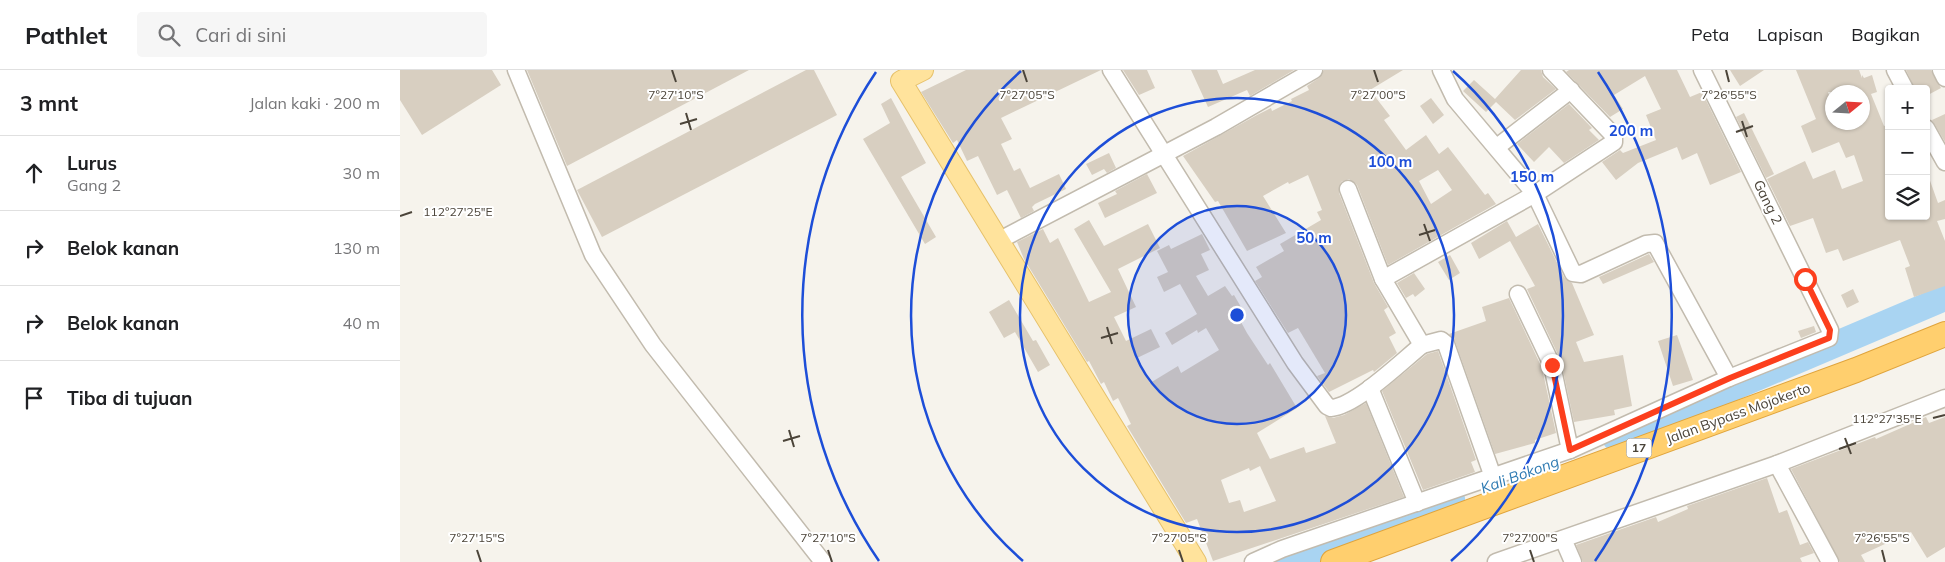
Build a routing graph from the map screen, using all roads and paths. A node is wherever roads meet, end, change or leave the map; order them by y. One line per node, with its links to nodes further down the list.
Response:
1 (516, 70): 34 (street)
2 (923, 70): 10 (main road)
3 (1111, 70): 16 (street)
4 (1314, 70): 16 (street)
5 (1441, 70): 15 (street)
6 (1551, 70): 13 (street)
7 (1702, 70): 26 (street, Gang 2)
8 (1895, 70): 12 (street)
9 (1941, 70): 11 (street)
10 (898, 76): 20 (main road)
11 (1945, 78)
12 (1903, 85)
13 (1571, 90): 15 (street); 19 (street)
14 (1927, 130): 17 (street)
15 (1497, 147): 19 (street)
16 (1163, 154): 20 (street); 27 (street)
17 (1945, 162)
18 (1348, 189): 21 (street)
19 (1535, 194): 21 (street); 26 (street)
20 (998, 241): 35 (main road)
21 (1383, 279): 24 (street)
22 (1518, 294): 29 (street)
23 (1945, 334): 37 (highway, Jalan Bypass Mojokerto / 17)
24 (1422, 345): 27 (street); 31 (street)
25 (1945, 351): 38 (highway, Jalan Bypass Mojokerto / 17)
26 (1730, 378): 29 (street)
27 (1370, 388): 32 (street)
28 (1945, 398): 30 (street)
29 (1570, 450): 31 (street)
30 (1777, 464): 33 (street); 41 (street)
31 (1493, 477): 32 (street)
32 (1417, 503): 36 (street)
33 (1563, 539): 39 (street); 40 (street)
34 (823, 562)
35 (1196, 562)
36 (1253, 562)
37 (1333, 562)
38 (1377, 562)
39 (1496, 562)
40 (1573, 562)
41 (1830, 562)

